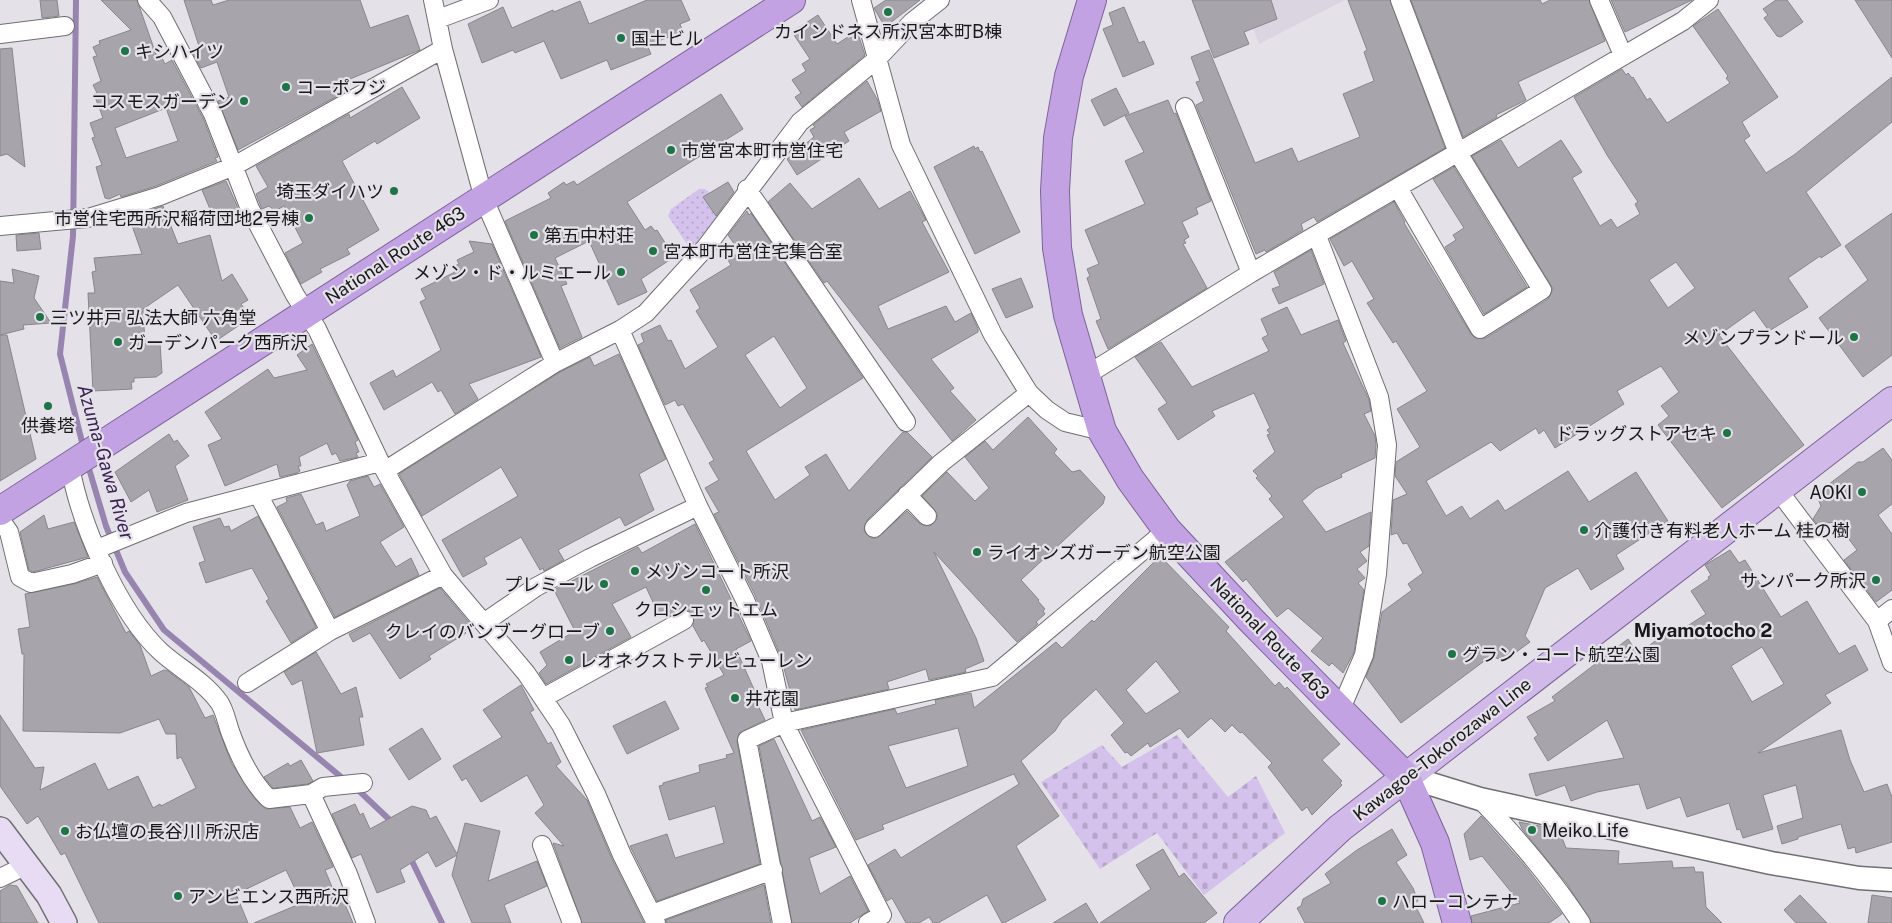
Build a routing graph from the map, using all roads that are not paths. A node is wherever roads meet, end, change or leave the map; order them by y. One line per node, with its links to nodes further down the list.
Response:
1 (147, 0): 19 (street)
2 (433, 0): 11 (street)
3 (489, 0): 11 (street)
4 (791, 0): 22 (highway, National Route 463)
5 (861, 0): 16 (street)
6 (940, 0): 16 (street)
7 (1092, 0): 29 (highway, National Route 463)
8 (1400, 0): 18 (street)
9 (1599, 0): 15 (street)
10 (1709, 0): 15 (street)
11 (438, 19): 14 (street)
12 (65, 26): 13 (street)
13 (0, 34)
14 (443, 49): 19 (street); 22 (street)
15 (1623, 55): 18 (street)
16 (877, 59): 21 (street); 30 (street)
17 (1185, 107): 25 (street)
18 (1458, 152): 20 (street); 20 (street)
19 (234, 166): 23 (street); 26 (street)
20 (1398, 188): 24 (street)
21 (747, 189): 27 (street); 32 (street)
22 (484, 199): 26 (highway, National Route 463); 28 (street)
23 (0, 226)
24 (1317, 236): 25 (street); 55 (street)
25 (1251, 273): 29 (street)
26 (306, 313): 34 (highway, National Route 463); 35 (street)
27 (620, 330): 28 (street); 39 (street)
28 (555, 363): 35 (street)
29 (1085, 376): 33 (highway, National Route 463)
30 (1030, 393): 33 (street); 38 (street)
31 (1892, 402): 36 (main road, Kawagoe-Tokorozawa Line)
32 (906, 422)
33 (1102, 431): 44 (highway, National Route 463)
34 (81, 459): 40 (highway, National Route 463); 45 (street)
35 (383, 466): 37 (street); 46 (street)
36 (1778, 490): 49 (street); 57 (main road, Kawagoe-Tokorozawa Line)
37 (258, 494): 45 (street); 51 (street)
38 (907, 495): 41 (street); 43 (street)
39 (698, 506): 50 (street); 56 (street)
40 (0, 512)
41 (927, 516)
42 (0, 519): 45 (street)
43 (874, 528)
44 (1167, 530): 55 (highway, National Route 463); 56 (street)
45 (100, 556): 59 (street)
46 (443, 574): 50 (street); 51 (street)
47 (1892, 609): 49 (street)
48 (684, 620): 54 (street)
49 (1877, 621): 52 (street)
50 (485, 622): 54 (street)
51 (330, 631): 53 (street)
52 (1892, 663)
53 (248, 683)
54 (543, 698): 67 (street)
55 (1340, 710): 57 (highway, National Route 463)
56 (784, 722): 64 (street); 68 (street)
57 (1406, 776): 60 (street); 73 (main road, Kawagoe-Tokorozawa Line); 74 (highway, National Route 463)
58 (363, 783): 59 (street)
59 (317, 791): 70 (street)
60 (1480, 799): 66 (street); 75 (street)
61 (0, 830): 63 (main road)
62 (542, 844): 71 (street)
63 (27, 865): 65 (street); 69 (main road)
64 (774, 870): 67 (street); 72 (street)
65 (0, 878)
66 (1892, 880)
67 (654, 918)
68 (879, 920)
69 (64, 923)
70 (366, 923)
71 (572, 923)
72 (782, 923)
73 (1238, 923)
74 (1458, 923)
75 (1581, 923)

